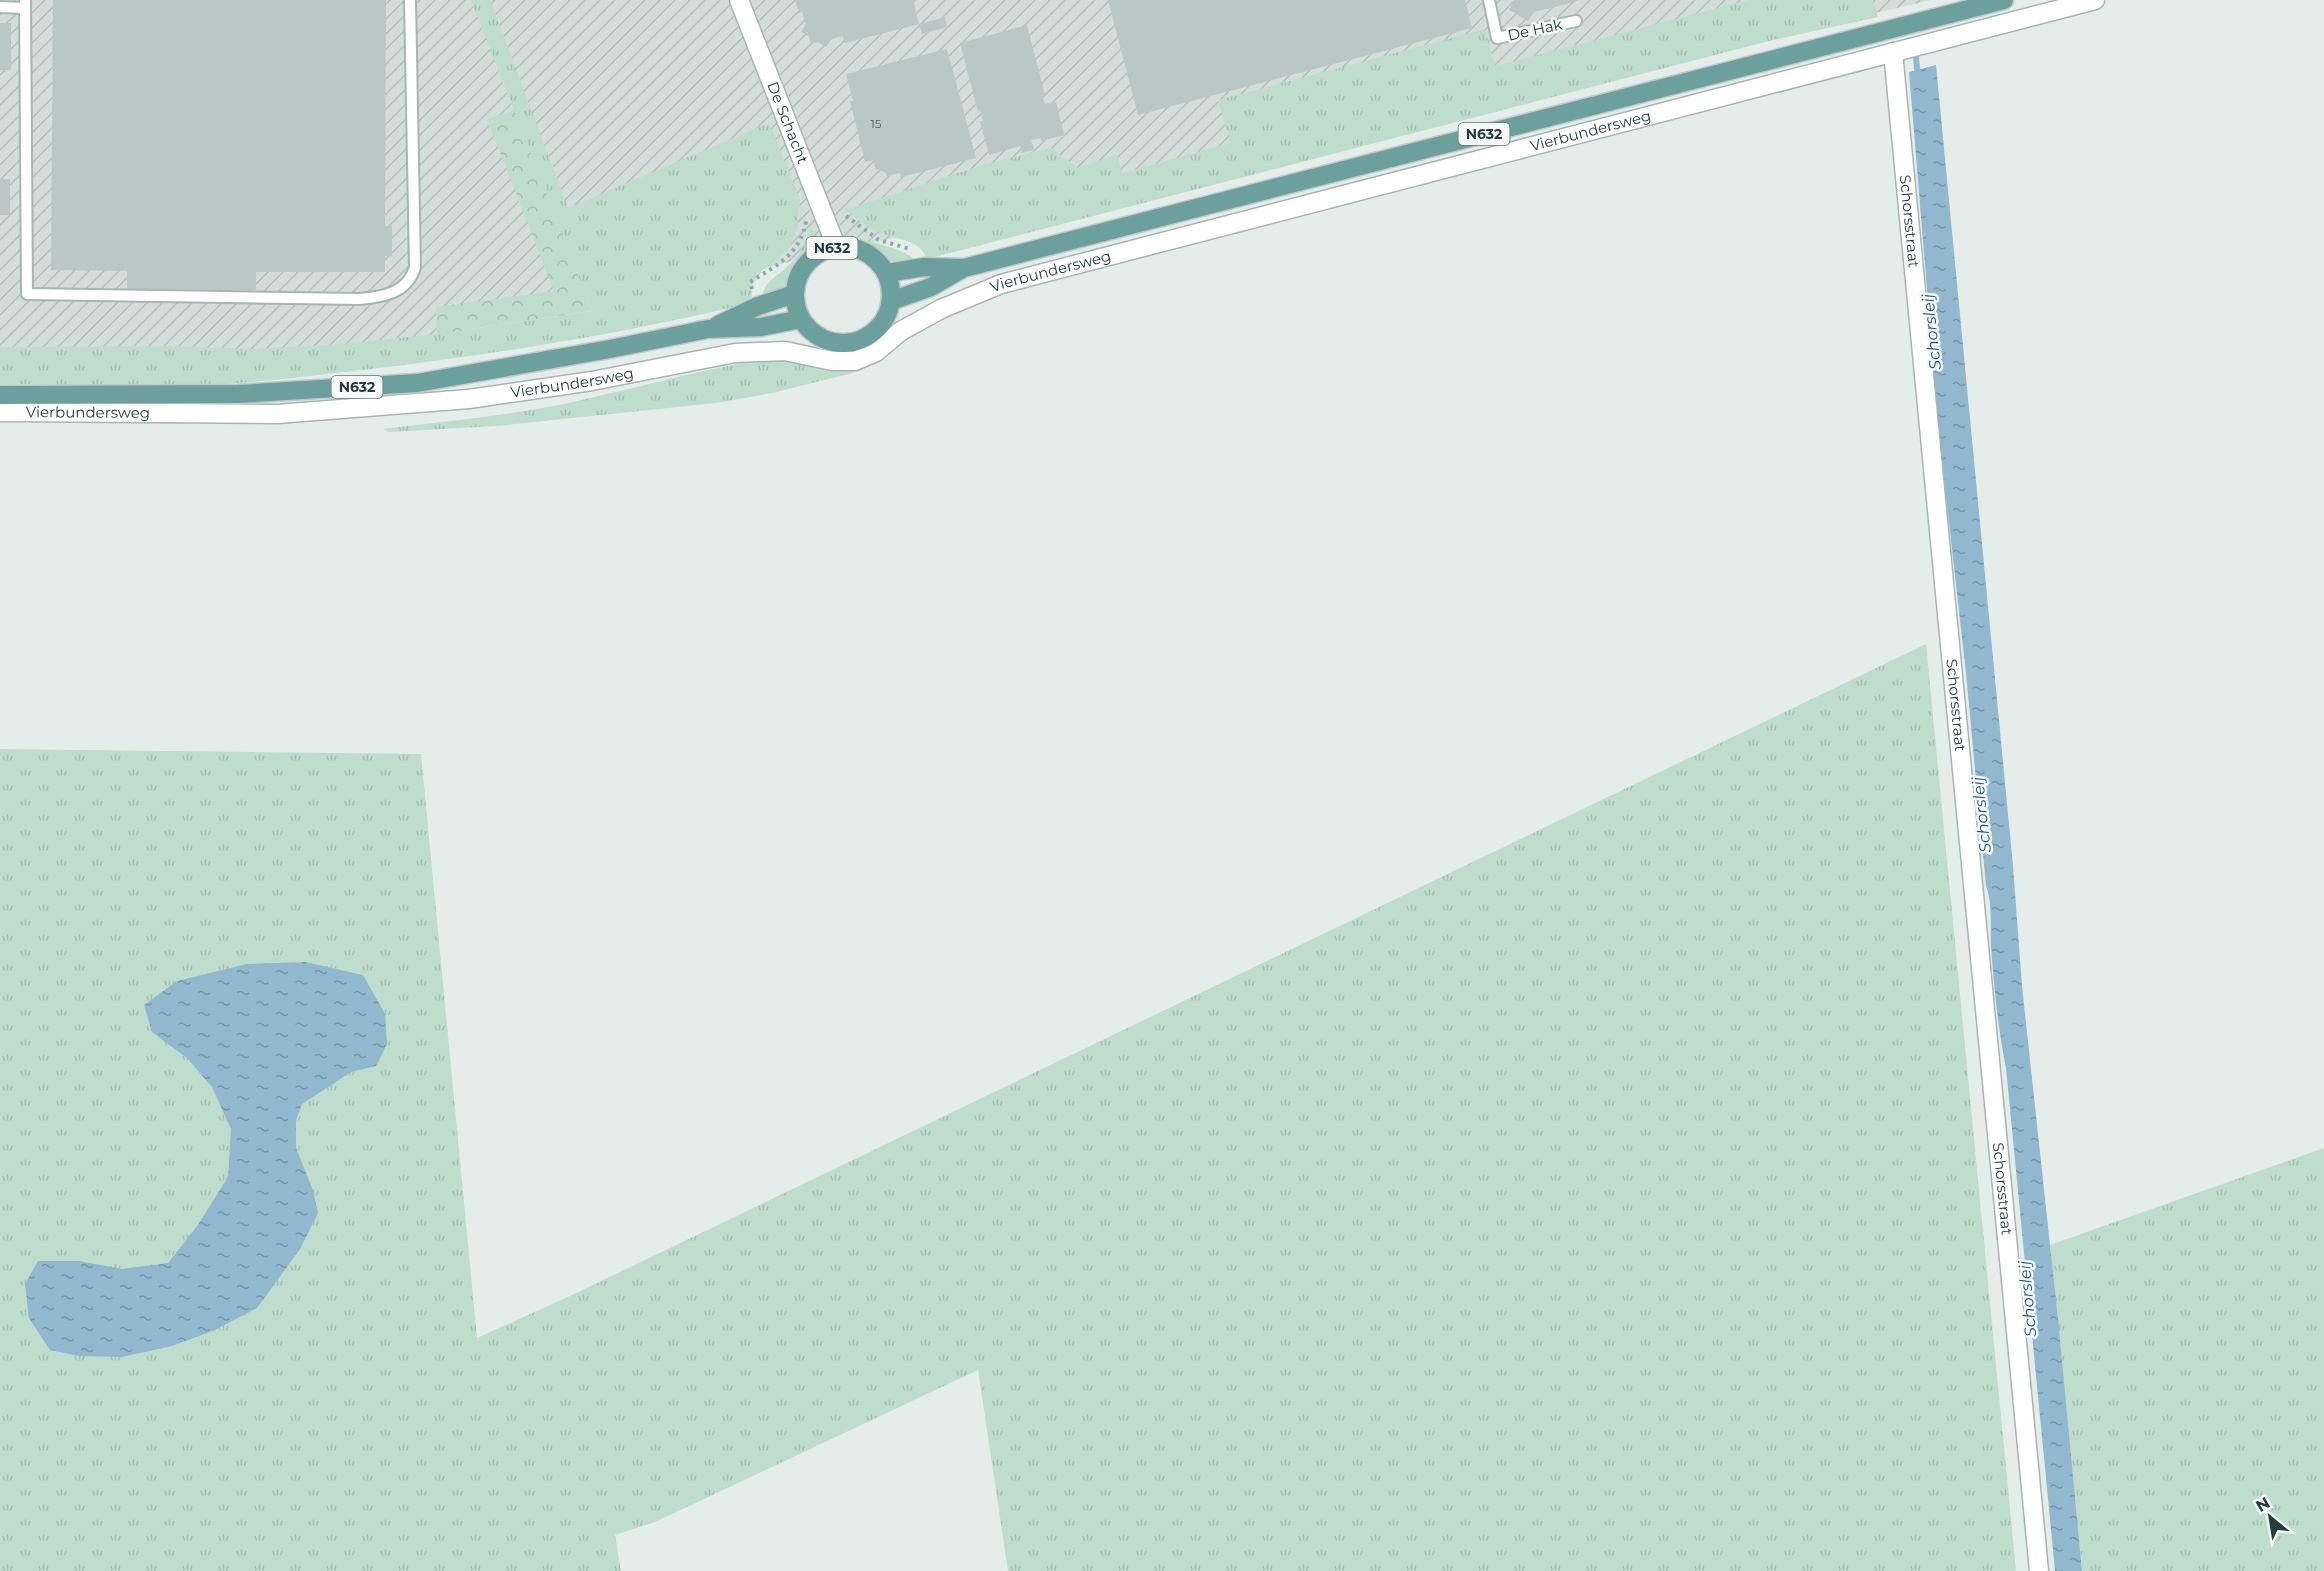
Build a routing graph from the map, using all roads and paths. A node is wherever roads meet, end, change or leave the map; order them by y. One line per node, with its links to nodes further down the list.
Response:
1 (410, 0): 6 (lane)
2 (739, 0): 12 (street, De Schacht)
3 (1489, 0): 8 (lane, De Hak)
4 (2004, 0): 10 (main road, Vierbundersweg / N632)
5 (2095, 0): 9 (street, Vierbundersweg)
6 (25, 4): 7 (lane)
7 (0, 7)
8 (1576, 21)
9 (1893, 52): 11 (street, Vierbundersweg); 22 (street, Schorsstraat)
10 (1348, 169): 11 (street); 13 (main road, Vierbundersweg / N632)
11 (1355, 190): 20 (street, Vierbundersweg)
12 (836, 246): 14 (main road, N632); 15 (main road, N632)
13 (964, 268): 14 (main road, Vierbundersweg / N632); 16 (main road, Vierbundersweg / N632)
14 (887, 273): 16 (main road)
15 (794, 294): 17 (main road); 18 (main road, Vierbundersweg / N632)
16 (891, 301): 17 (main road)
17 (801, 319): 18 (main road, Vierbundersweg / N632)
18 (708, 329): 20 (main road, Vierbundersweg / N632)
19 (0, 395): 20 (main road, Vierbundersweg / N632)
20 (21, 404): 21 (street, Vierbundersweg)
21 (0, 412)
22 (2039, 1571)

